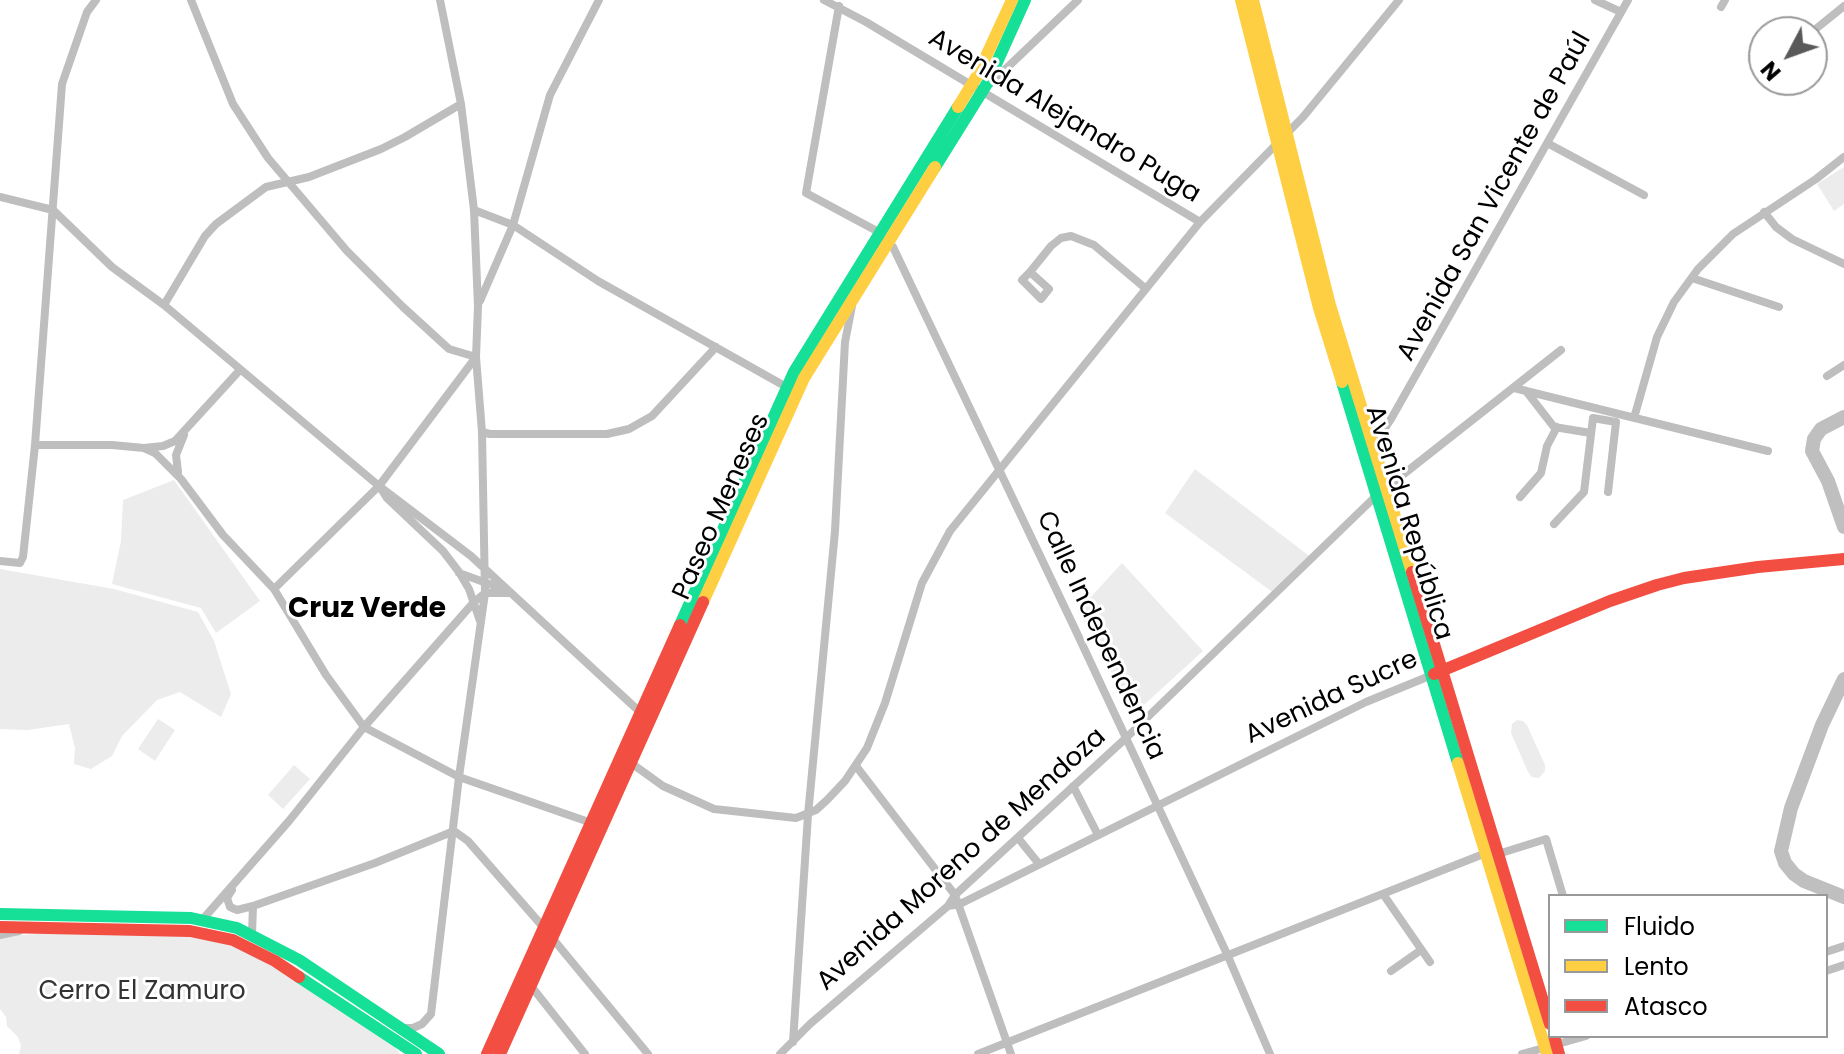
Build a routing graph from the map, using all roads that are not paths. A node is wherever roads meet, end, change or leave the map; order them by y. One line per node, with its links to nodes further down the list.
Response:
1 (96, 0): 26 (street)
2 (191, 0): 23 (street)
3 (440, 0): 19 (street)
4 (599, 0): 30 (street)
5 (824, 0): 14 (street, Avenida Alejandro Puga)
6 (1012, 0): 18 (street, Paseo Meneses)
7 (1025, 0): 18 (street, Paseo Meneses)
8 (1078, 0): 18 (street)
9 (1241, 0): 20 (street, Avenida República)
10 (1253, 0): 20 (street, Avenida República)
11 (1399, 0): 20 (street)
12 (1595, 0): 16 (street)
13 (1628, 0): 16 (street, Avenida San Vicente de Paúl)
14 (839, 6): 18 (street, Avenida Alejandro Puga); 31 (street)
15 (1844, 6): 17 (street)
16 (1621, 12): 21 (street, Avenida San Vicente de Paúl)
17 (1828, 19)
18 (976, 89): 29 (street, Avenida Alejandro Puga); 31 (street, Paseo Meneses)
19 (461, 104): 23 (street); 27 (street)
20 (1283, 139): 29 (street); 54 (street, Avenida República)
21 (1549, 144): 24 (street); 54 (street, Avenida San Vicente de Paúl)
22 (1844, 157): 28 (street)
23 (289, 181): 37 (street); 42 (street)
24 (1644, 195)
25 (0, 197): 26 (street)
26 (53, 210): 37 (street); 55 (street)
27 (474, 210): 30 (street); 38 (street)
28 (1764, 212): 32 (street); 34 (street)
29 (1200, 222): 35 (street)
30 (513, 225): 38 (street); 40 (street)
31 (885, 239): 36 (street, Paseo Meneses); 47 (street, Paseo Meneses); 58 (street, Calle Independencia)
32 (1844, 264)
33 (1030, 272): 35 (street)
34 (1692, 278): 39 (street); 49 (street)
35 (1145, 288): 58 (street)
36 (853, 300): 47 (street, Paseo Meneses); 86 (street)
37 (164, 305): 44 (street)
38 (478, 306): 42 (street)
39 (1779, 307)
40 (716, 347): 47 (street); 52 (street)
41 (1561, 350): 46 (street, Avenida Moreno de Mendoza)
42 (476, 357): 52 (street); 60 (street)
43 (1844, 365): 45 (street)
44 (239, 371): 51 (street); 60 (street)
45 (1827, 376)
46 (1514, 388): 48 (street); 61 (street, Avenida Moreno de Mendoza)
47 (792, 390): 78 (street, Paseo Meneses); 81 (street, Paseo Meneses)
48 (1526, 391): 49 (street); 50 (street)
49 (1634, 418): 57 (street)
50 (1557, 427): 53 (street); 63 (street)
51 (188, 429): 56 (street); 59 (street)
52 (482, 432): 68 (street)
53 (1591, 433): 62 (street); 64 (street)
54 (1366, 442): 61 (street, Avenida República)
55 (35, 445): 56 (street); 67 (street)
56 (144, 448): 59 (street)
57 (1768, 451)
58 (999, 469): 80 (street, Calle Independencia); 82 (street)
59 (179, 476): 71 (street)
60 (379, 486): 65 (street); 69 (street); 71 (street)
61 (1381, 492): 77 (street, Avenida República); 80 (street, Avenida Moreno de Mendoza)
62 (1608, 492)
63 (1520, 497)
64 (1554, 524)
65 (471, 556): 68 (street); 69 (street)
66 (1844, 559): 77 (street, Avenida Sucre)
67 (0, 561)
68 (485, 571): 70 (street); 73 (street)
69 (459, 572): 70 (street); 74 (street)
70 (485, 581): 72 (street); 73 (street)
71 (274, 589): 79 (street)
72 (485, 593): 73 (street); 74 (street); 76 (street)
73 (511, 593): 78 (street)
74 (474, 602): 75 (street); 76 (street)
75 (459, 619): 76 (street); 79 (street)
76 (481, 623): 83 (street)
77 (1437, 673): 85 (street, Avenida Sucre); 91 (street, Avenida República)
78 (641, 713): 87 (street, Paseo Meneses)
79 (364, 727): 83 (street); 93 (street)
80 (1126, 738): 84 (street, Avenida Moreno de Mendoza); 85 (street, Calle Independencia)
81 (631, 763): 86 (street); 105 (street, Paseo Meneses)
82 (856, 766): 86 (street); 96 (street)
83 (459, 777): 87 (street); 88 (street)
84 (1073, 786): 89 (street); 90 (street, Avenida Moreno de Mendoza)
85 (1157, 807): 89 (street, Avenida Sucre); 107 (street, Calle Independencia)
86 (808, 815): 115 (street)
87 (589, 825): 102 (street, Paseo Meneses)
88 (454, 831): 97 (street); 102 (street); 112 (street)
89 (1098, 835): 92 (street, Avenida Sucre)
90 (1018, 838): 92 (street); 96 (street, Avenida Moreno de Mendoza)
91 (1492, 854): 94 (street); 95 (street); 111 (street, Avenida República); 113 (street, Avenida República)
92 (1039, 864): 96 (street, Avenida Sucre)
93 (237, 881): 97 (street); 99 (street)
94 (1383, 894): 106 (street); 107 (street)
95 (1562, 894)
96 (957, 900): 115 (street, Avenida Moreno de Mendoza); 116 (street)
97 (253, 906): 103 (street)
98 (0, 914): 99 (street)
99 (203, 919): 103 (street)
100 (0, 927): 101 (street)
101 (35, 928): 104 (street); 118 (street)
102 (544, 928): 105 (street); 120 (street, Paseo Meneses)
103 (252, 934): 112 (street)
104 (0, 935)
105 (553, 939): 110 (street, Paseo Meneses); 123 (street)
106 (1421, 950): 108 (street); 109 (street)
107 (1227, 954): 116 (street); 127 (street, Calle Independencia)
108 (1430, 962)
109 (1391, 971)
110 (531, 986): 121 (street, Paseo Meneses); 122 (street)
111 (1548, 1018)
112 (402, 1028): 119 (street)
113 (1548, 1034)
114 (1580, 1038): 117 (street)
115 (792, 1043): 124 (street, Avenida Moreno de Mendoza)
116 (1007, 1043): 125 (street); 126 (street)
117 (1552, 1047): 128 (street)
118 (416, 1054)
119 (439, 1054)
120 (487, 1054)
121 (500, 1054)
122 (585, 1054)
123 (648, 1054)
124 (780, 1054)
125 (978, 1054)
126 (1011, 1054)
127 (1270, 1054)
128 (1522, 1054)

